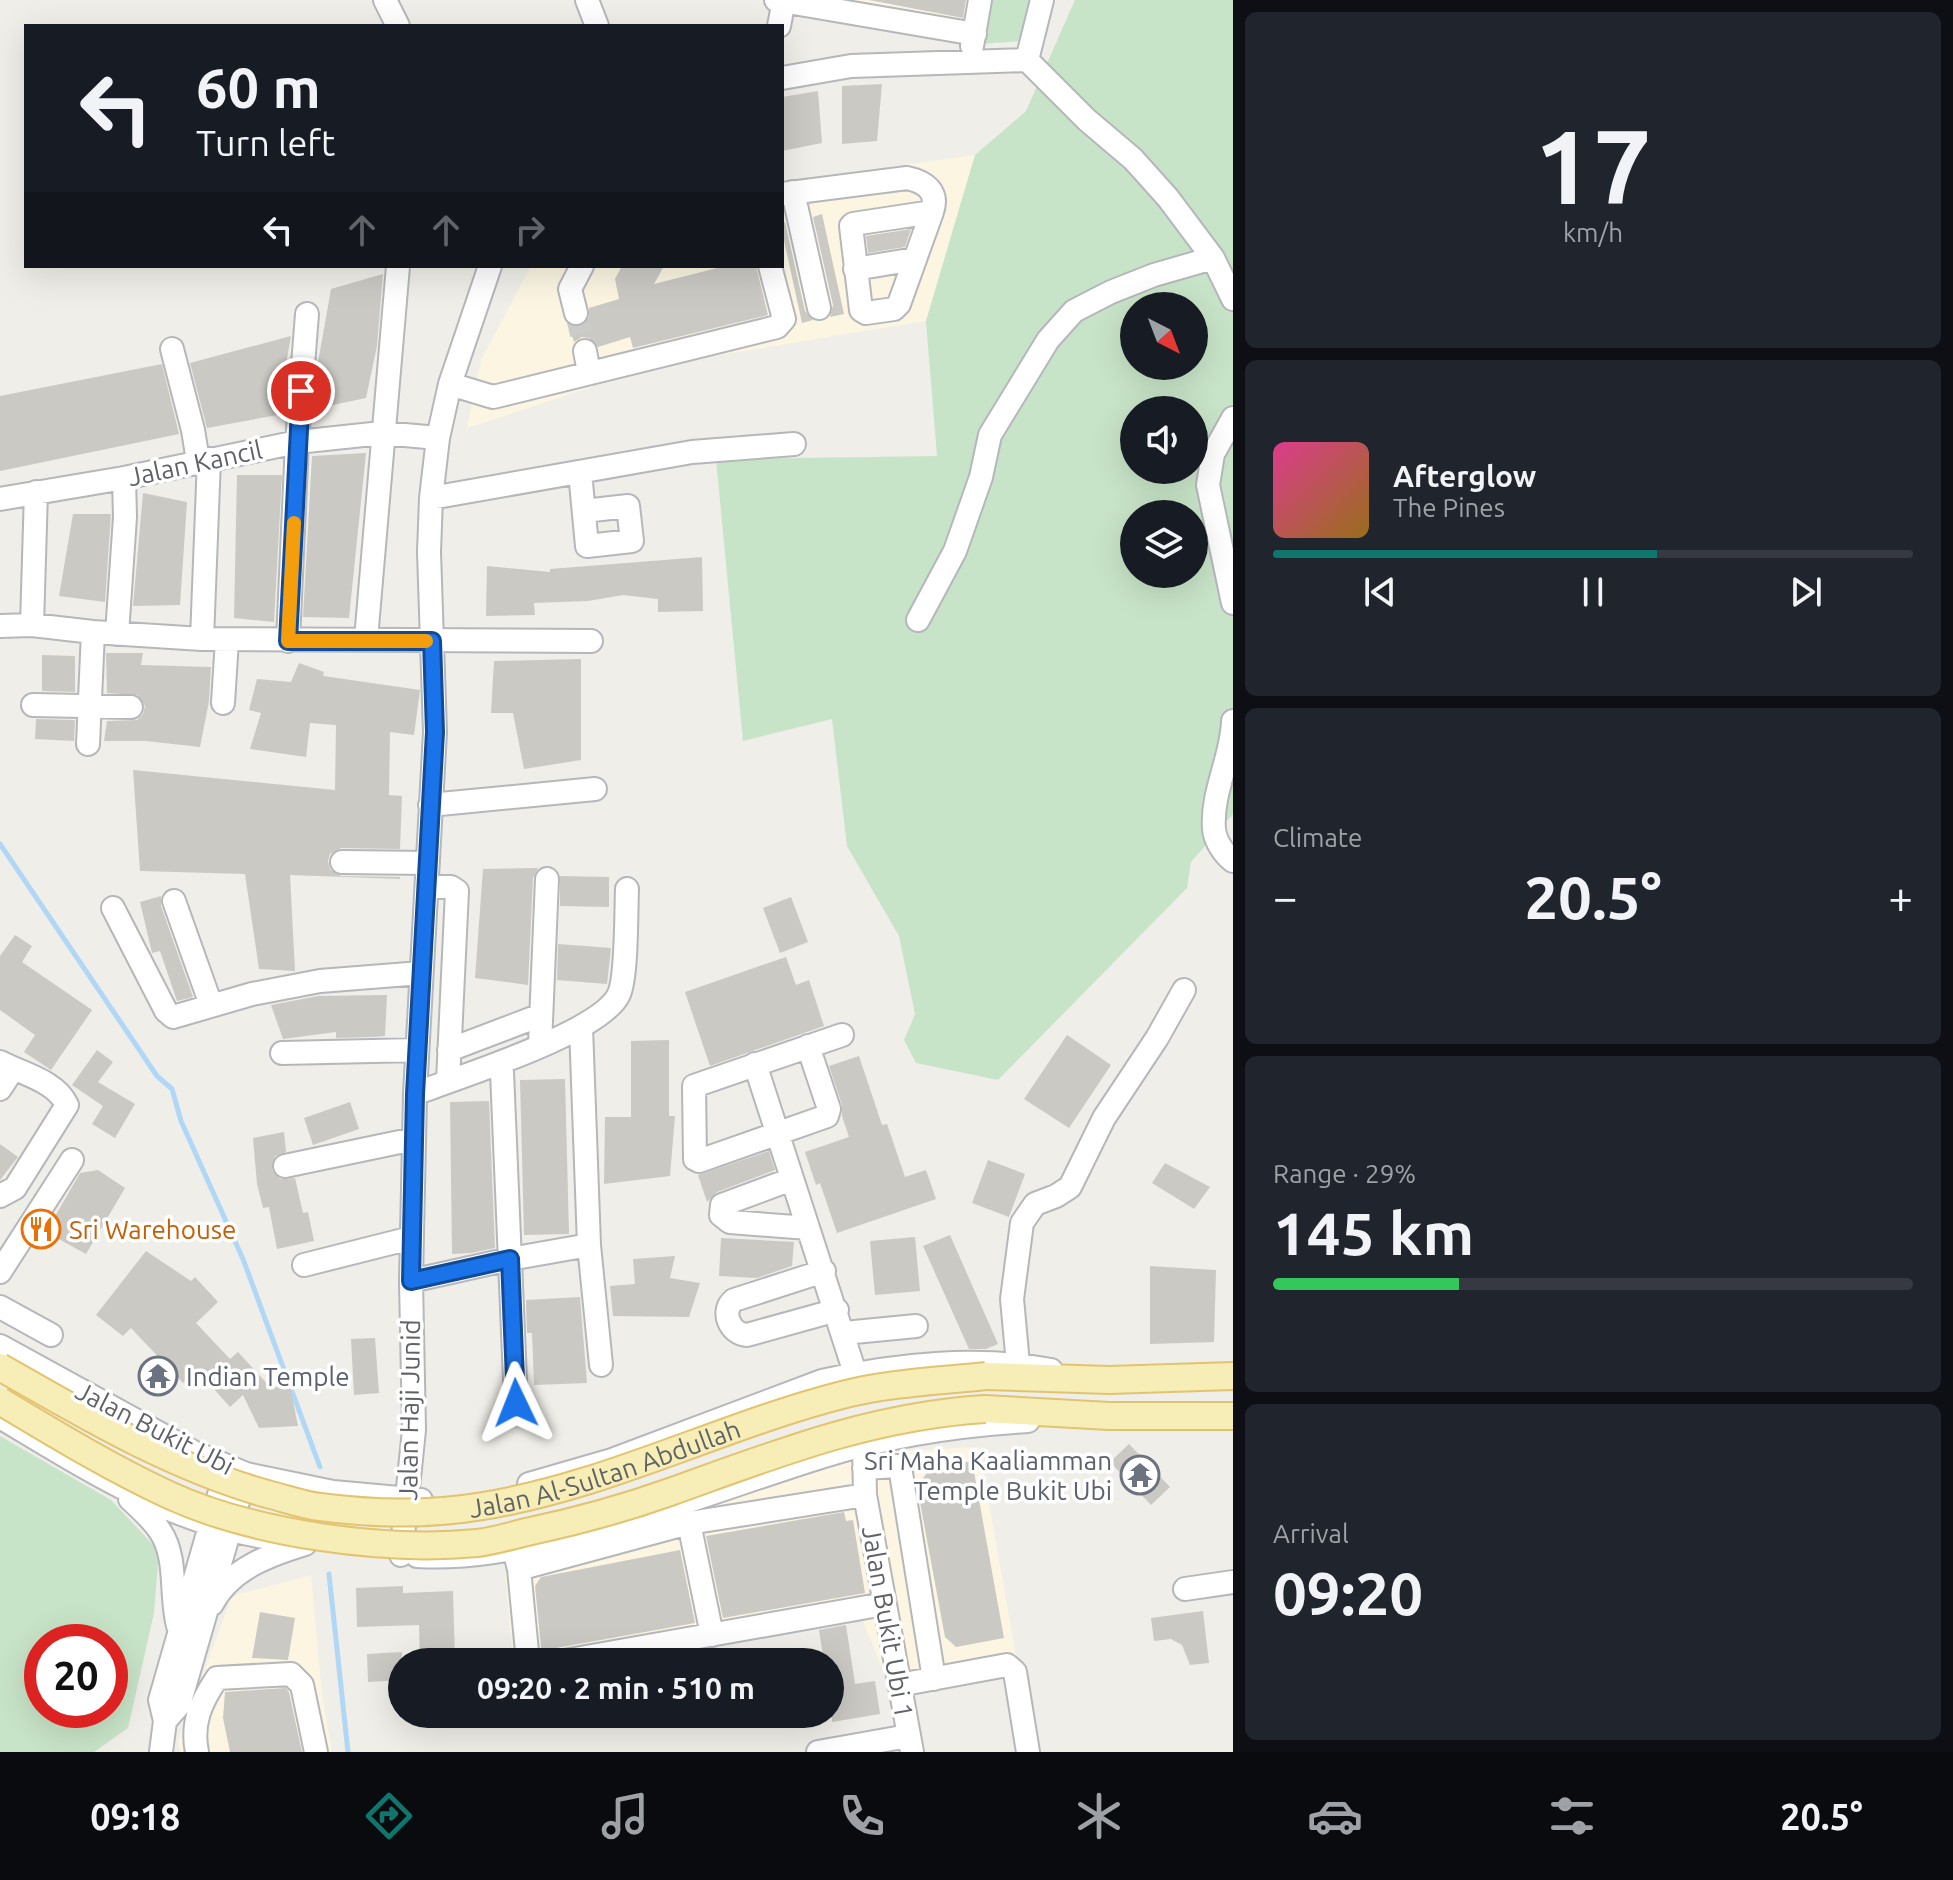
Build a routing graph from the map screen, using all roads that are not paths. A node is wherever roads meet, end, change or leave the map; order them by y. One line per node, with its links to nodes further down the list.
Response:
1 (587, 0): 5 (street)
2 (781, 0): 6 (street); 7 (street)
3 (980, 0): 7 (street)
4 (1042, 0): 8 (street)
5 (596, 24)
6 (779, 24)
7 (975, 34): 9 (street)
8 (1027, 60): 9 (street); 13 (street)
9 (968, 62): 10 (street)
10 (784, 78)
11 (788, 193): 12 (street); 21 (street)
12 (932, 212): 14 (street); 19 (street)
13 (1213, 258): 20 (street); 40 (street)
14 (915, 259): 19 (street); 19 (street)
15 (398, 268): 27 (street)
16 (489, 268): 25 (street, Jalan Haji Junid)
17 (581, 268): 22 (street)
18 (771, 268): 25 (street)
19 (855, 269)
20 (1233, 299)
21 (819, 308)
22 (576, 313)
23 (307, 314): 29 (street)
24 (172, 349): 31 (street)
25 (450, 384): 28 (street, Jalan Haji Junid)
26 (1233, 418): 38 (street)
27 (382, 433): 28 (street, Jalan Kancil); 29 (street, Jalan Kancil); 46 (street)
28 (438, 438): 35 (street, Jalan Haji Junid)
29 (297, 442): 31 (street, Jalan Kancil); 48 (street)
30 (794, 444): 32 (street)
31 (203, 460): 33 (street, Jalan Kancil); 45 (street)
32 (580, 472): 35 (street); 37 (street)
33 (124, 478): 34 (street, Jalan Kancil); 44 (street)
34 (36, 492): 36 (street, Jalan Kancil); 41 (street)
35 (431, 498): 49 (street, Jalan Haji Junid)
36 (0, 499)
37 (584, 511)
38 (1232, 595): 39 (street)
39 (1233, 603)
40 (918, 620)
41 (32, 625): 42 (street); 43 (street)
42 (0, 626)
43 (93, 632): 44 (street); 52 (street)
44 (117, 634): 45 (street)
45 (202, 639): 47 (street)
46 (366, 639): 48 (street); 49 (street)
47 (227, 640): 48 (street); 51 (street)
48 (288, 641)
49 (432, 641): 50 (street); 58 (street, Jalan Haji Junid)
50 (591, 641)
51 (223, 703)
52 (90, 704): 53 (street); 54 (street); 56 (street)
53 (33, 705)
54 (131, 707)
55 (1233, 721): 59 (street)
56 (88, 744)
57 (595, 789): 58 (street)
58 (430, 805): 61 (street, Jalan Haji Junid)
59 (1233, 861)
60 (342, 862): 61 (street)
61 (428, 863): 63 (street, Jalan Haji Junid)
62 (547, 879): 70 (street)
63 (427, 887): 67 (street, Jalan Haji Junid); 76 (street)
64 (627, 889): 71 (street)
65 (174, 901): 69 (street)
66 (113, 908): 69 (street)
67 (421, 973): 69 (street); 75 (street, Jalan Haji Junid)
68 (1184, 990): 104 (street)
69 (211, 1005)
70 (541, 1015): 73 (street); 76 (street)
71 (581, 1027): 73 (street); 92 (street)
72 (842, 1035): 74 (street)
73 (540, 1045): 81 (street)
74 (808, 1046): 78 (street); 84 (street)
75 (417, 1050): 77 (street); 83 (street, Jalan Haji Junid)
76 (449, 1050): 81 (street)
77 (282, 1053)
78 (755, 1064): 84 (street); 84 (street)
79 (6, 1065): 82 (street); 89 (street)
80 (502, 1072): 93 (street)
81 (448, 1081): 83 (street)
82 (0, 1089)
83 (415, 1094): 85 (street, Jalan Haji Junid)
84 (778, 1135): 88 (street)
85 (414, 1139): 87 (street); 91 (street, Jalan Haji Junid)
86 (72, 1160): 96 (street)
87 (285, 1166)
88 (792, 1179): 90 (street); 90 (street)
89 (0, 1196)
90 (808, 1228): 95 (street)
91 (411, 1238): 94 (street); 97 (street, Jalan Haji Junid)
92 (589, 1245): 93 (street); 105 (street)
93 (510, 1259): 97 (street); 111 (street)
94 (304, 1265)
95 (824, 1271): 99 (street); 99 (street)
96 (0, 1272)
97 (411, 1281): 115 (street, Jalan Haji Junid)
98 (0, 1307): 102 (street)
99 (837, 1310): 101 (street)
100 (916, 1326): 101 (street)
101 (844, 1333): 107 (street)
102 (51, 1335)
103 (0, 1346): 119 (street, Jalan Bukit Ubi)
104 (1018, 1364): 107 (street, Jalan Bukit Ubi); 109 (street, Jalan Bukit Ubi)
105 (601, 1365)
106 (0, 1367): 109 (main road, Jalan Al-Sultan Abdullah, bridge)
107 (855, 1373): 117 (street, Jalan Bukit Ubi)
108 (1233, 1376): 109 (main road, Jalan Al-Sultan Abdullah)
109 (1109, 1380)
110 (0, 1401): 112 (main road, Jalan Al-Sultan Abdullah, bridge)
111 (516, 1403)
112 (1109, 1416): 113 (main road, Jalan Al-Sultan Abdullah); 116 (street)
113 (1233, 1416)
114 (0, 1417): 120 (street)
115 (414, 1430): 122 (street); 123 (street, Jalan Haji Junid)
116 (864, 1444): 118 (street, Jalan Bukit Ubi 1); 124 (street)
117 (612, 1460): 123 (street, Jalan Bukit Ubi); 124 (street)
118 (864, 1468): 121 (street, Jalan Bukit Ubi 1); 138 (street)
119 (236, 1471): 122 (street, Jalan Bukit Ubi); 126 (street)
120 (116, 1486): 126 (street); 134 (street)
121 (865, 1495): 125 (street); 132 (street, Jalan Bukit Ubi 1)
122 (371, 1497): 123 (street, Jalan Bukit Ubi)
123 (409, 1501): 128 (street, Jalan Haji Junid)
124 (629, 1521): 129 (street)
125 (689, 1523): 129 (street); 135 (street)
126 (220, 1528): 127 (street); 133 (street); 134 (street)
127 (305, 1544): 128 (street); 133 (street)
128 (401, 1555): 129 (street)
129 (516, 1560): 136 (street)
130 (1233, 1582): 131 (street)
131 (1185, 1589)
132 (884, 1604): 135 (street); 139 (street, Jalan Bukit Ubi 1)
133 (203, 1622): 140 (street)
134 (180, 1630): 140 (street)
135 (712, 1635): 137 (street)
136 (526, 1648)
137 (638, 1648)
138 (934, 1679): 139 (street); 145 (street)
139 (899, 1685): 142 (street, Jalan Bukit Ubi 1)
140 (161, 1739): 141 (street)
141 (196, 1743): 143 (street)
142 (910, 1744): 144 (street)
143 (316, 1752)
144 (818, 1752)
145 (1028, 1752)

